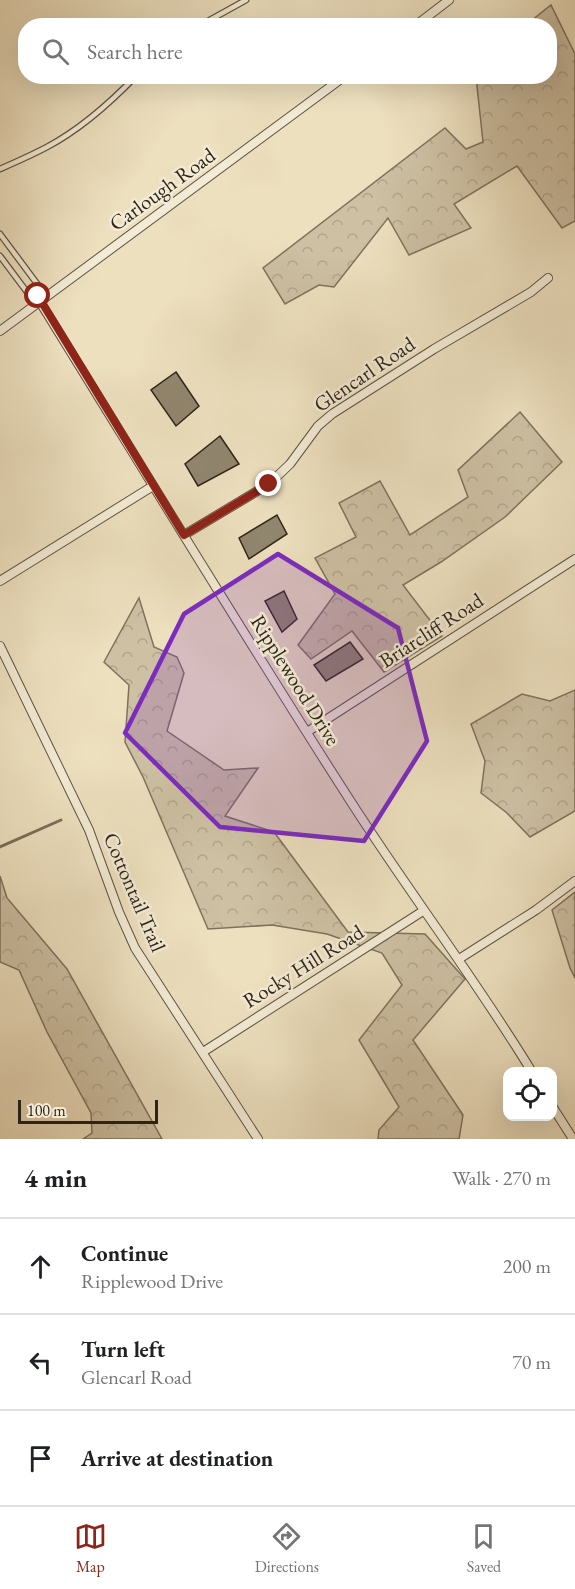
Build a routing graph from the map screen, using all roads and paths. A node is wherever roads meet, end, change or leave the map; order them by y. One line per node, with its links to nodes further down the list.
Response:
1 (246, 0): 3 (lane)
2 (449, 0): 4 (street)
3 (213, 18)
4 (425, 18)
5 (128, 84): 7 (lane)
6 (334, 84): 11 (street, Carlough Road)
7 (0, 169)
8 (0, 234): 11 (lane)
9 (0, 256): 11 (lane)
10 (548, 278): 14 (street, Glencarl Road)
11 (39, 299): 12 (street, Carlough Road); 13 (street, Ripplewood Drive)
12 (0, 331)
13 (153, 486): 14 (street, Ripplewood Drive); 16 (street)
14 (184, 535): 18 (street, Ripplewood Drive)
15 (575, 559): 18 (street, Briarcliff Road)
16 (0, 581)
17 (0, 646): 22 (street, Cottontail Trail)
18 (307, 732): 20 (street, Ripplewood Drive)
19 (575, 882): 21 (street)
20 (423, 911): 21 (street, Ripplewood Drive); 22 (street, Rocky Hill Road)
21 (459, 959): 23 (street, Ripplewood Drive)
22 (203, 1052): 25 (street, Cottontail Trail)
23 (529, 1067)
24 (557, 1114): 26 (street)
25 (258, 1139)
26 (573, 1139)

